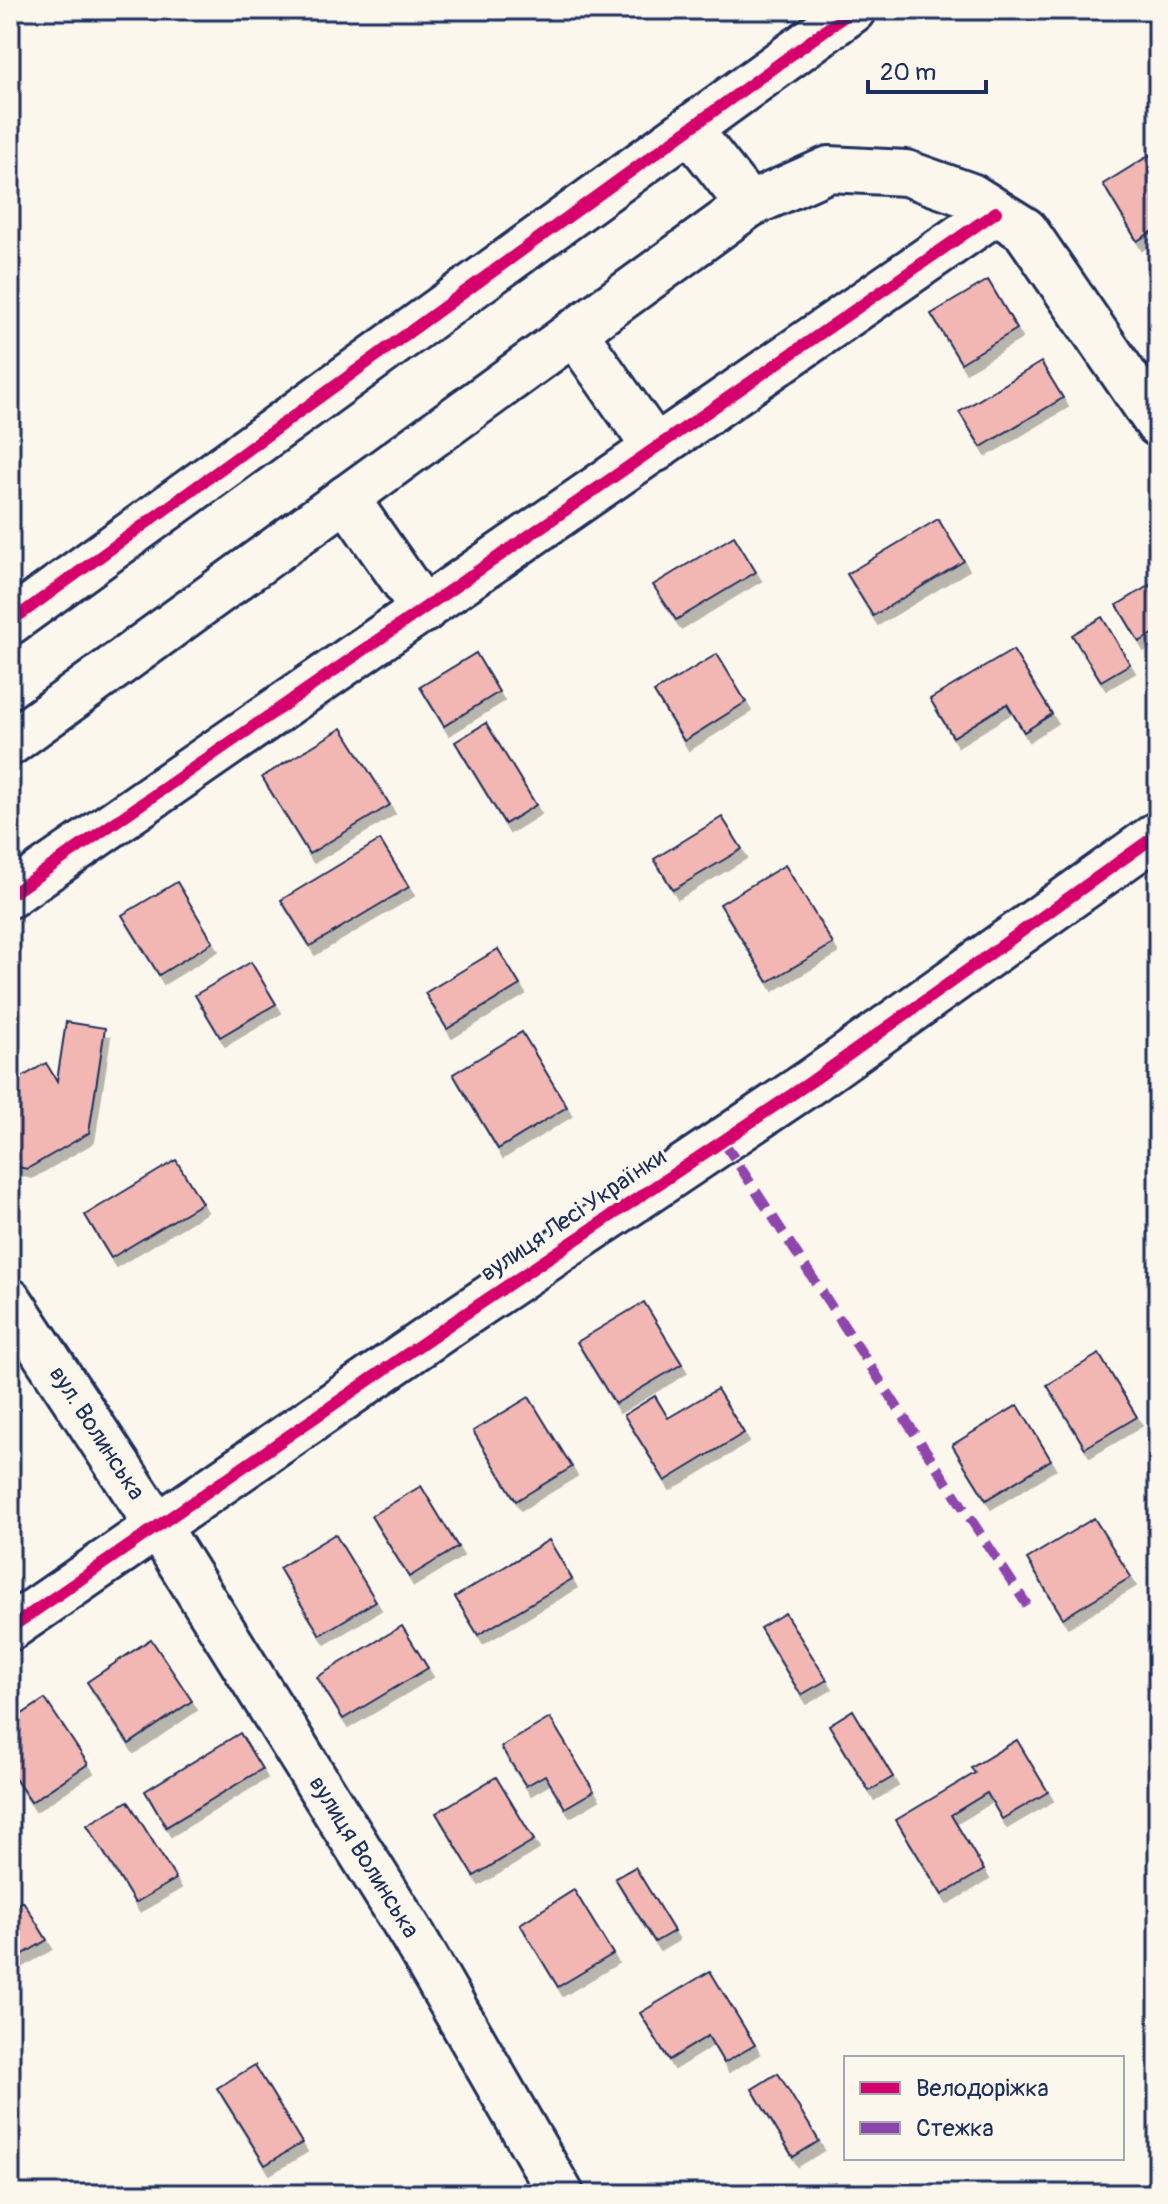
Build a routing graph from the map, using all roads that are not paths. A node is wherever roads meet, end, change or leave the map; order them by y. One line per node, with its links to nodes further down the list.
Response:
1 (853, 10): 2 (main road)
2 (689, 129): 3 (main road); 10 (main road)
3 (749, 205): 4 (main road); 5 (main road)
4 (996, 212): 6 (main road); 7 (main road)
5 (574, 332): 7 (main road); 8 (main road)
6 (1158, 424)
7 (656, 449): 9 (main road)
8 (346, 498): 9 (main road); 11 (main road)
9 (424, 610): 13 (main road)
10 (10, 622)
11 (10, 743)
12 (1158, 834): 15 (main road, вулиця Лесі Українки)
13 (10, 895)
14 (10, 1301): 15 (main road, вул. Волинська)
15 (157, 1525): 16 (main road, вулиця Лесі Українки); 17 (main road, вулиця Волинська)
16 (10, 1628)
17 (561, 2194)

